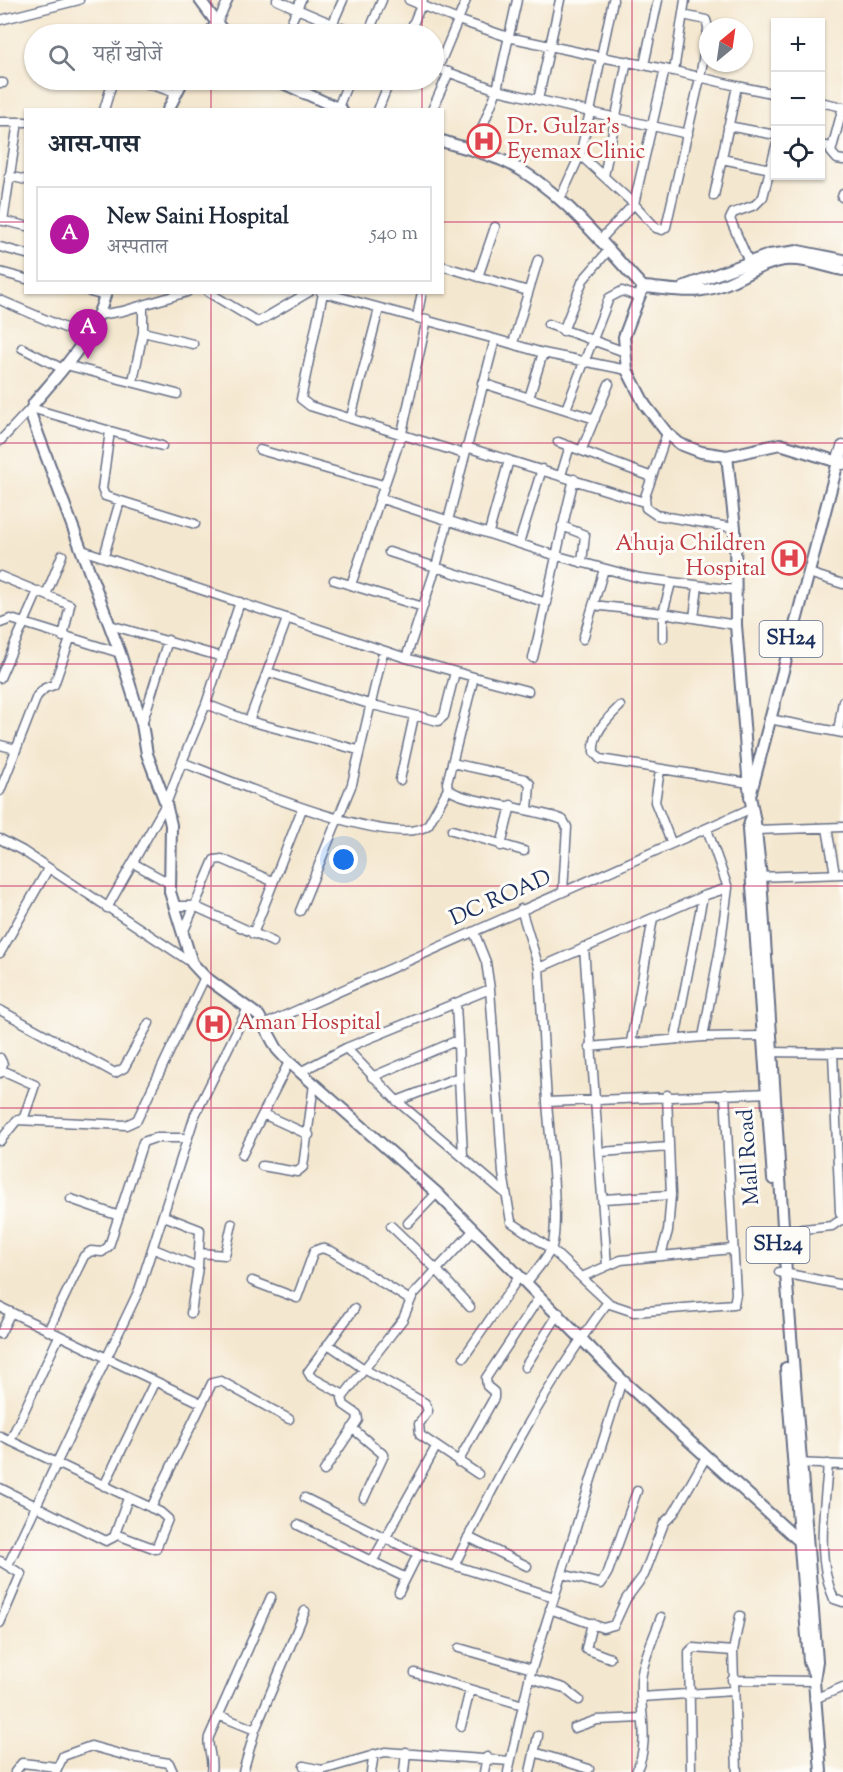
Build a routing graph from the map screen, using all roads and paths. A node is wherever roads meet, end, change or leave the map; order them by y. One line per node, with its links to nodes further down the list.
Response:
1 (79, 0): 18 (street)
2 (200, 0): 20 (main road)
3 (228, 0): 20 (street)
4 (277, 0): 15 (street)
5 (342, 0): 21 (street)
6 (382, 0): 23 (street)
7 (409, 0): 14 (street)
8 (466, 0): 19 (street)
9 (517, 0): 25 (street)
10 (560, 0): 26 (street)
11 (613, 0): 28 (street)
12 (658, 0): 30 (street)
13 (685, 0): 16 (street)
14 (422, 3): 19 (street); 24 (street)
15 (299, 4): 21 (street); 22 (street)
16 (683, 15): 17 (street); 33 (street)
17 (699, 18)
18 (0, 20)
19 (459, 20): 25 (street); 27 (street)
20 (217, 23)
21 (333, 23)
22 (290, 24)
23 (372, 24)
24 (413, 24)
25 (508, 37): 26 (street); 47 (street)
26 (549, 47): 28 (street); 51 (street)
27 (444, 51)
28 (601, 57): 29 (street); 60 (street)
29 (627, 62): 30 (street); 61 (street)
30 (644, 65): 31 (street)
31 (665, 69): 33 (street); 64 (street)
32 (444, 70): 34 (street)
33 (674, 71): 36 (street)
34 (449, 72): 37 (street); 47 (street)
35 (701, 72): 36 (street)
36 (700, 78): 38 (street); 66 (street)
37 (444, 83)
38 (737, 86): 49 (street); 65 (street)
39 (110, 90): 54 (street)
40 (167, 90): 48 (street)
41 (178, 90): 48 (main road)
42 (295, 90): 50 (main road)
43 (305, 90): 50 (street)
44 (345, 90): 57 (street)
45 (386, 90): 58 (street)
46 (441, 90): 59 (street)
47 (497, 90): 51 (street); 71 (street)
48 (176, 93): 55 (main road)
49 (771, 93)
50 (303, 94): 56 (main road)
51 (538, 100): 60 (street)
52 (825, 103): 53 (street)
53 (843, 107): 70 (street)
54 (105, 108)
55 (169, 108)
56 (336, 108)
57 (338, 108)
58 (379, 108)
59 (433, 108)
60 (590, 112): 61 (street); 72 (street)
61 (616, 117): 64 (street); 77 (street)
62 (0, 122): 63 (street)
63 (22, 122): 76 (street)
64 (652, 124): 66 (street); 81 (street)
65 (729, 126): 67 (street); 73 (street)
66 (688, 134): 81 (street)
67 (771, 134)
68 (444, 142): 71 (main road)
69 (825, 146): 70 (street)
70 (832, 147): 74 (street)
71 (473, 151): 80 (main road)
72 (580, 154): 77 (street); 80 (street)
73 (722, 159): 75 (street); 79 (street)
74 (843, 160)
75 (771, 170): 91 (street)
76 (9, 176): 78 (street); 82 (street)
77 (604, 176): 81 (street)
78 (24, 180)
79 (714, 196)
80 (560, 199): 85 (main road)
81 (634, 204): 85 (street)
82 (1, 220): 83 (street)
83 (24, 226)
84 (495, 227): 96 (street)
85 (600, 241): 87 (main road)
86 (0, 247): 88 (street)
87 (608, 250): 99 (main road); 115 (street)
88 (24, 253)
89 (538, 260): 98 (street)
90 (843, 260): 91 (main road)
91 (749, 262): 97 (main road)
92 (444, 267): 96 (street)
93 (843, 270): 97 (main road)
94 (0, 272): 95 (street)
95 (24, 278)
96 (478, 278): 98 (street)
97 (678, 288): 99 (main road)
98 (528, 291): 120 (street)
99 (641, 292): 119 (street); 123 (main road)
100 (106, 294): 111 (main road)
101 (180, 294): 107 (street)
102 (211, 294): 103 (street)
103 (306, 294)
104 (322, 294): 135 (street)
105 (326, 294): 110 (street)
106 (422, 294): 112 (street)
107 (155, 297): 109 (street)
108 (0, 300): 117 (street)
109 (143, 306): 111 (street); 116 (street)
110 (379, 309): 112 (street); 135 (street)
111 (99, 315): 117 (main road)
112 (417, 317): 113 (street)
113 (427, 319): 118 (street); 138 (street)
114 (548, 324): 115 (street)
115 (563, 331): 119 (street)
116 (143, 332): 121 (street); 128 (street)
117 (87, 337): 126 (main road)
118 (495, 339): 120 (street); 129 (street)
119 (592, 342): 123 (street); 125 (street)
120 (513, 343): 124 (street)
121 (193, 344)
122 (22, 348): 126 (street)
123 (625, 352): 127 (main road)
124 (543, 353): 125 (street); 132 (street)
125 (586, 362): 127 (street); 134 (street)
126 (65, 367): 128 (street); 133 (main road)
127 (627, 370): 139 (main road)
128 (133, 381): 131 (street)
129 (482, 383): 132 (street); 147 (street)
130 (609, 384): 136 (street)
131 (177, 394)
132 (529, 398): 134 (street)
133 (31, 408): 137 (street); 140 (street); 165 (main road)
134 (566, 409): 136 (street)
135 (351, 417): 138 (street)
136 (595, 419): 145 (street)
137 (110, 432): 142 (street); 157 (street)
138 (402, 433): 147 (street); 155 (street)
139 (667, 433): 148 (main road); 153 (street)
140 (0, 441)
141 (558, 442): 143 (street)
142 (162, 446)
143 (570, 446): 145 (street); 152 (street)
144 (843, 447): 150 (highway, Mall Road)
145 (582, 449): 153 (street)
146 (260, 450): 155 (street)
147 (465, 450): 149 (street); 159 (street)
148 (727, 456): 150 (main road); 162 (main road)
149 (509, 460): 151 (street); 163 (street)
150 (841, 463): 173 (main road, Mall Road / SH24)
151 (542, 469): 152 (street); 164 (street)
152 (561, 475): 154 (street)
153 (652, 477): 158 (street)
154 (574, 479): 158 (street); 161 (street)
155 (383, 485): 156 (street)
156 (379, 498): 159 (street); 178 (street)
157 (120, 501): 160 (street); 169 (street)
158 (645, 502): 162 (street)
159 (447, 520): 163 (street); 171 (street)
160 (195, 524)
161 (562, 526): 168 (street); 170 (street)
162 (735, 528): 180 (main road)
163 (489, 532): 164 (street)
164 (519, 543): 168 (street)
165 (82, 550): 169 (street); 191 (main road)
166 (389, 552): 171 (street)
167 (62, 555): 181 (street)
168 (554, 555): 170 (street); 183 (street)
169 (104, 556): 182 (street)
170 (582, 562): 172 (street)
171 (436, 567): 183 (street); 185 (street)
172 (604, 569): 176 (street); 184 (street)
173 (809, 573): 177 (street); 212 (main road, Mall Road / SH24)
174 (0, 576): 181 (street)
175 (334, 580): 178 (street)
176 (671, 583): 179 (street); 186 (street)
177 (843, 584)
178 (351, 585): 185 (street)
179 (698, 586): 180 (street); 187 (street)
180 (735, 590): 192 (main road)
181 (42, 593): 190 (street); 193 (street)
182 (240, 602): 188 (street); 199 (street)
183 (547, 603): 201 (street)
184 (593, 605): 186 (street); 195 (street)
185 (423, 607): 200 (street)
186 (663, 613): 187 (street); 194 (street)
187 (694, 618): 192 (street)
188 (287, 619): 197 (street); 202 (street)
189 (0, 623): 190 (street)
190 (24, 624): 193 (street); 205 (street)
191 (110, 625): 196 (street); 198 (main road)
192 (736, 625): 223 (main road)
193 (67, 638): 198 (street); 217 (street)
194 (663, 638)
195 (583, 639)
196 (168, 640): 199 (street); 214 (street)
197 (383, 652): 200 (street); 209 (street)
198 (120, 653): 214 (main road)
199 (222, 657): 208 (street)
200 (406, 658): 203 (street)
201 (533, 658)
202 (268, 672): 209 (street); 213 (street)
203 (455, 672): 204 (street); 211 (street)
204 (474, 677): 206 (street); 220 (street)
205 (0, 678)
206 (528, 692)
207 (843, 701): 215 (street)
208 (206, 704): 213 (street); 219 (street)
209 (369, 704): 211 (street); 218 (street)
210 (620, 706): 221 (street)
211 (414, 716): 222 (street)
212 (769, 719): 215 (street); 226 (main road, Mall Road / SH24)
213 (249, 721): 218 (street)
214 (142, 724): 227 (main road)
215 (841, 733)
216 (0, 745): 217 (street)
217 (16, 749): 225 (street)
218 (358, 750): 232 (street)
219 (182, 762): 227 (street); 229 (street)
220 (452, 763): 224 (street); 230 (street)
221 (660, 770): 223 (street); 239 (street)
222 (400, 780)
223 (748, 783): 226 (main road)
224 (448, 789): 228 (street); 232 (street)
225 (0, 791)
226 (750, 796): 231 (main road, Mall Road / SH24)
227 (166, 804): 242 (street); 247 (main road)
228 (512, 805): 230 (street); 240 (street)
229 (302, 809): 232 (street); 246 (street)
230 (528, 810): 249 (street)
231 (752, 812): 235 (street, DC ROAD); 237 (main road, Mall Road / SH24); 245 (main road, Mall Road / SH24)
232 (339, 818): 255 (street)
233 (843, 827): 234 (street)
234 (827, 828): 237 (street); 244 (street)
235 (707, 829): 239 (street, DC ROAD); 248 (street)
236 (452, 830): 240 (street)
237 (756, 830): 245 (main road, Mall Road / SH24)
238 (0, 839): 243 (street)
239 (671, 842): 249 (street, DC ROAD)
240 (501, 846): 241 (street)
241 (524, 851)
242 (133, 863): 247 (street); 253 (street)
243 (48, 869): 253 (street); 262 (street)
244 (839, 874): 245 (street)
245 (757, 877): 273 (main road, Mall Road / SH24); 279 (main road, Mall Road / SH24)
246 (272, 881): 252 (street); 259 (street)
247 (169, 883): 251 (main road)
248 (728, 888): 250 (street); 272 (street)
249 (563, 891): 254 (street, DC ROAD)
250 (703, 896): 256 (street); 274 (street)
251 (174, 906): 252 (street); 258 (main road)
252 (194, 906): 258 (street); 259 (street)
253 (107, 908): 263 (street)
254 (521, 909): 257 (street, DC ROAD); 264 (street)
255 (300, 911)
256 (653, 918): 261 (street); 276 (street)
257 (474, 932): 266 (street); 271 (street, DC ROAD)
258 (183, 933): 263 (main road)
259 (253, 934): 260 (street)
260 (273, 942)
261 (584, 947): 264 (street); 277 (street)
262 (0, 953)
263 (192, 963): 265 (main road)
264 (539, 968): 294 (street)
265 (205, 978): 268 (main road); 297 (street)
266 (490, 989): 267 (street); 307 (street)
267 (456, 1005): 275 (street); 278 (street)
268 (248, 1008): 271 (main road); 299 (street)
269 (0, 1010): 270 (street)
270 (148, 1023)
271 (266, 1024): 283 (main road)
272 (703, 1036): 273 (street); 274 (street)
273 (764, 1036): 279 (main road, Mall Road / SH24)
274 (675, 1039): 276 (street)
275 (458, 1040): 286 (street); 287 (street)
276 (631, 1042): 277 (street)
277 (589, 1047): 293 (street)
278 (346, 1048): 285 (street); 286 (street)
279 (768, 1052): 280 (street); 289 (main road, Mall Road / SH24)
280 (833, 1053): 281 (street); 296 (street)
281 (843, 1053)
282 (0, 1058): 284 (street)
283 (289, 1062): 285 (main road); 295 (street)
284 (1, 1071): 297 (street)
285 (300, 1072): 288 (main road)
286 (372, 1077): 292 (street)
287 (459, 1077): 292 (street); 304 (street)
288 (314, 1084): 298 (street); 306 (main road)
289 (771, 1093): 290 (street); 318 (main road, Mall Road / SH24); 327 (main road, Mall Road / SH24)
290 (725, 1094): 291 (street); 321 (street)
291 (667, 1095): 293 (street); 301 (street)
292 (397, 1101): 304 (street)
293 (596, 1101): 294 (street); 302 (street)
294 (547, 1102): 319 (street)
295 (263, 1114): 298 (street); 303 (street)
296 (840, 1115): 313 (street)
297 (23, 1120): 300 (street)
298 (309, 1134): 305 (street)
299 (186, 1138): 311 (street); 312 (street)
300 (0, 1141)
301 (669, 1147): 302 (street); 308 (street)
302 (601, 1152): 310 (street)
303 (242, 1155)
304 (463, 1155): 307 (street)
305 (262, 1166)
306 (438, 1193): 314 (street); 317 (main road)
307 (506, 1194): 319 (street)
308 (671, 1195): 310 (street); 323 (street)
309 (71, 1199): 312 (street)
310 (603, 1199): 324 (street)
311 (164, 1215): 320 (street); 322 (street)
312 (119, 1216): 341 (street)
313 (842, 1220): 318 (street)
314 (408, 1223)
315 (232, 1224): 322 (street)
316 (391, 1226): 326 (street)
317 (474, 1230): 326 (street); 329 (main road)
318 (784, 1231): 327 (main road, Mall Road / SH24)
319 (551, 1248): 328 (street); 329 (street)
320 (154, 1249): 325 (street); 347 (street)
321 (732, 1249): 323 (street); 334 (street)
322 (199, 1253): 325 (street)
323 (661, 1255): 324 (street)
324 (607, 1266): 328 (street)
325 (198, 1267): 339 (street)
326 (436, 1269): 333 (street); 336 (street)
327 (783, 1273): 331 (street); 362 (main road, Mall Road / SH24)
328 (582, 1277): 334 (street)
329 (523, 1280): 332 (main road); 346 (street)
330 (252, 1281): 333 (street)
331 (843, 1285)
332 (540, 1296): 340 (main road); 361 (street)
333 (410, 1300): 349 (street)
334 (608, 1302): 344 (street)
335 (0, 1307): 338 (street)
336 (470, 1307)
337 (354, 1309): 345 (street)
338 (11, 1312): 341 (street); 342 (street)
339 (191, 1313)
340 (559, 1313): 344 (main road); 348 (street)
341 (48, 1331): 343 (street)
342 (0, 1334)
343 (59, 1336): 347 (street); 357 (street)
344 (582, 1336): 350 (main road); 378 (street)
345 (327, 1344): 349 (street); 352 (street)
346 (464, 1357)
347 (107, 1359): 351 (street); 360 (street)
348 (525, 1367)
349 (364, 1369): 352 (street); 358 (street)
350 (622, 1380): 359 (main road); 386 (street)
351 (154, 1381): 353 (street); 367 (street)
352 (344, 1395): 355 (street)
353 (201, 1403): 354 (street); 374 (street)
354 (289, 1419)
355 (352, 1428): 365 (street); 372 (street)
356 (0, 1436): 357 (street)
357 (10, 1441): 360 (street)
358 (436, 1448): 361 (street); 377 (street)
359 (706, 1457): 379 (main road); 397 (street)
360 (56, 1462): 367 (street); 373 (street)
361 (458, 1462): 366 (street)
362 (797, 1463): 363 (street); 379 (main road, Mall Road / SH24)
363 (828, 1464): 364 (street); 380 (street)
364 (843, 1465)
365 (324, 1471)
366 (478, 1474)
367 (104, 1486): 370 (street)
368 (0, 1488): 373 (street)
369 (637, 1491): 386 (street)
370 (128, 1498): 374 (street); 376 (street)
371 (305, 1498): 377 (street)
372 (364, 1498)
373 (36, 1505): 376 (street); 383 (street)
374 (151, 1508): 376 (street)
375 (298, 1525): 382 (street)
376 (115, 1534)
377 (385, 1538): 381 (street); 382 (street)
378 (468, 1538): 384 (street); 385 (street)
379 (803, 1550): 380 (street); 403 (main road, Mall Road / SH24)
380 (822, 1553): 391 (street)
381 (418, 1554): 384 (street); 387 (street)
382 (372, 1562): 387 (street)
383 (4, 1563): 396 (street)
384 (455, 1564): 390 (street)
385 (527, 1566)
386 (562, 1574): 390 (street)
387 (406, 1578): 388 (street)
388 (399, 1592)
389 (271, 1597): 413 (street)
390 (554, 1597): 392 (street)
391 (843, 1602)
392 (550, 1609): 397 (street); 402 (street)
393 (305, 1611): 417 (street)
394 (740, 1616): 399 (street)
395 (661, 1617): 409 (street)
396 (0, 1623)
397 (592, 1623): 400 (street)
398 (459, 1648): 402 (street)
399 (733, 1651): 404 (street); 408 (street)
400 (610, 1658)
401 (415, 1673): 406 (street)
402 (531, 1674): 411 (street); 412 (street)
403 (814, 1678): 404 (street); 410 (main road, Mall Road / SH24)
404 (732, 1680): 407 (street)
405 (843, 1687): 410 (street)
406 (470, 1690): 412 (street); 415 (street)
407 (733, 1691): 408 (street); 439 (street)
408 (689, 1692): 409 (street); 438 (street)
409 (641, 1697): 414 (street)
410 (814, 1699): 440 (main road, Mall Road / SH24)
411 (579, 1701)
412 (523, 1705): 423 (street)
413 (218, 1716): 417 (street); 430 (street)
414 (642, 1718): 416 (street); 437 (street)
415 (461, 1726)
416 (574, 1728)
417 (255, 1731): 431 (street)
418 (538, 1736): 420 (street)
419 (406, 1752): 421 (street); 422 (street); 433 (street)
420 (534, 1752): 427 (street); 436 (street)
421 (374, 1754): 425 (street); 432 (street)
422 (487, 1757): 423 (street); 434 (street)
423 (510, 1761): 435 (street)
424 (304, 1767): 425 (street)
425 (342, 1768)
426 (57, 1769): 428 (street); 429 (street)
427 (589, 1769)
428 (15, 1772)
429 (173, 1772)
430 (211, 1772)
431 (243, 1772)
432 (371, 1772)
433 (404, 1772)
434 (484, 1772)
435 (508, 1772)
436 (530, 1772)
437 (636, 1772)
438 (691, 1772)
439 (737, 1772)
440 (821, 1772)

